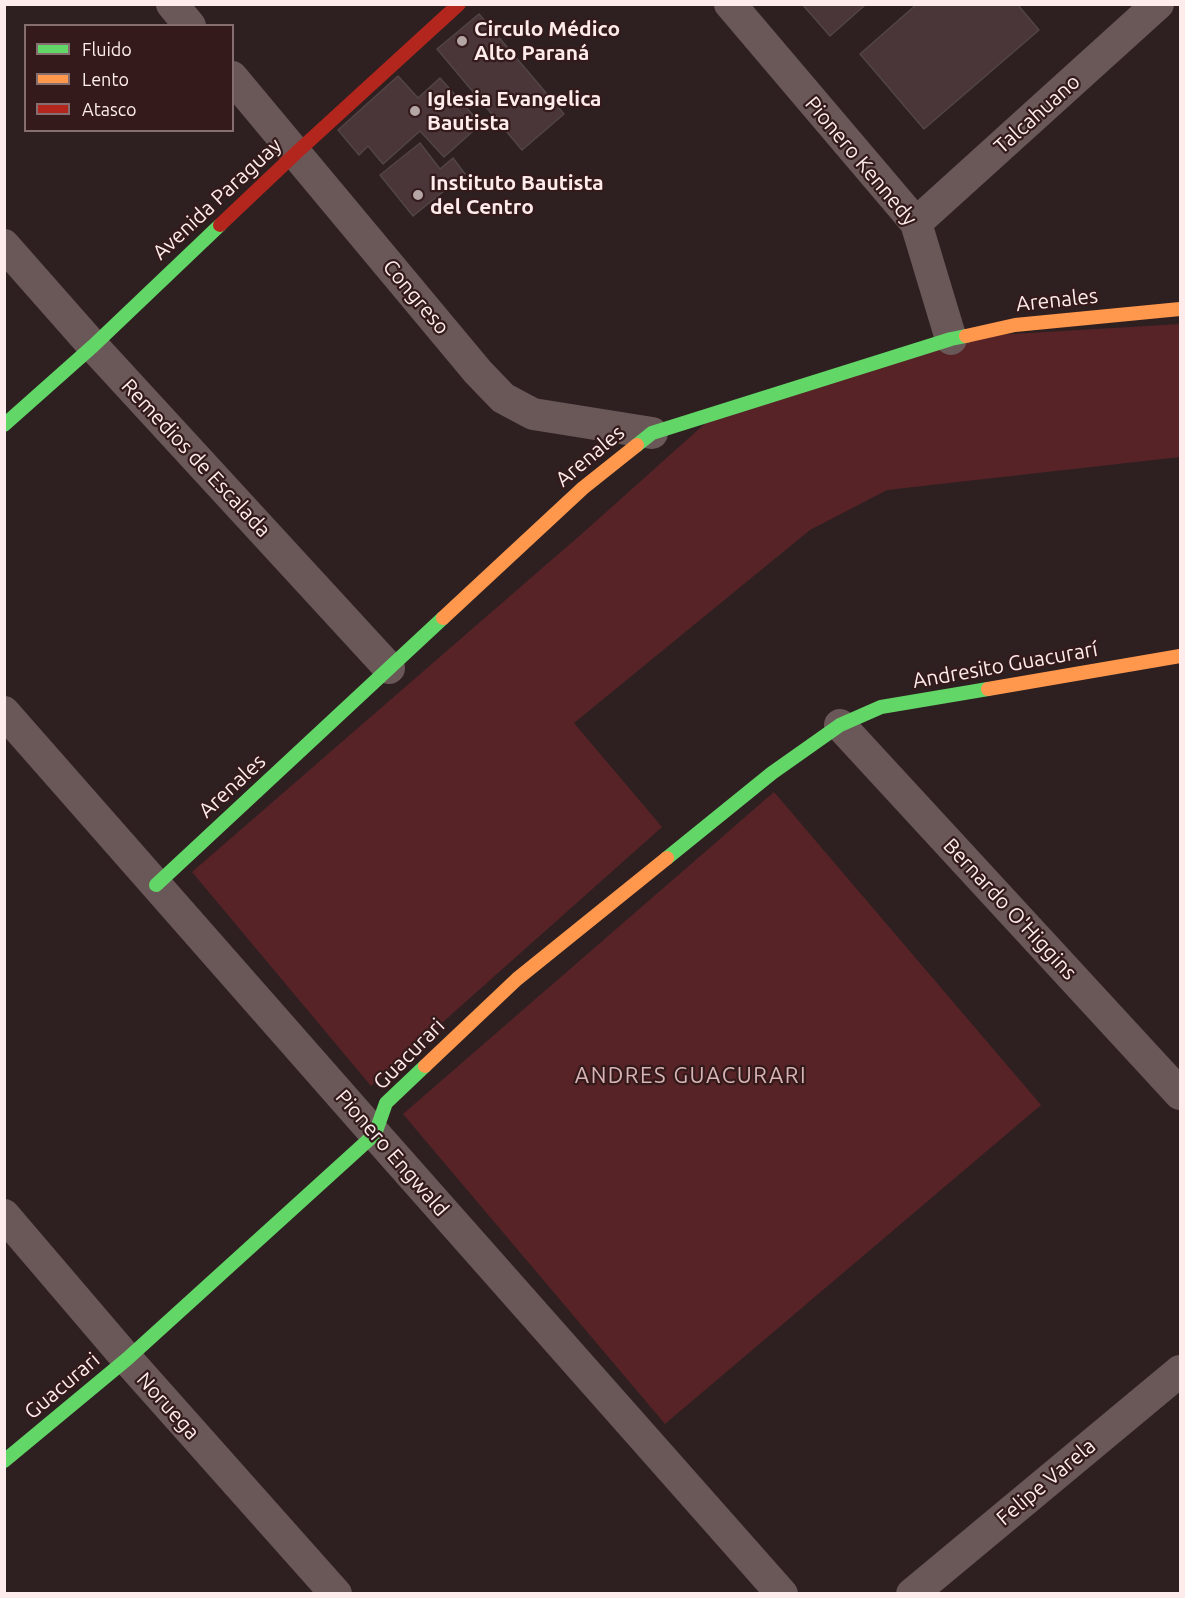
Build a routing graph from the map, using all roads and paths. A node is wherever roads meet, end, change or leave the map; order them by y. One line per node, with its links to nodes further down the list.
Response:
1 (172, 4): 5 (street)
2 (459, 4): 7 (street, Avenida Paraguay)
3 (730, 4): 8 (street, Pionero Kennedy)
4 (1158, 4): 8 (street, Talcahuano)
5 (187, 24)
6 (234, 79): 7 (street, Congreso)
7 (296, 153): 12 (street, Avenida Paraguay); 14 (street, Congreso)
8 (916, 223): 11 (street, Pionero Kennedy)
9 (4, 244): 12 (street, Remedios de Escalada)
10 (1180, 309): 11 (street, Arenales)
11 (951, 339): 14 (street, Arenales)
12 (93, 346): 13 (street, Avenida Paraguay); 16 (street, Remedios de Escalada)
13 (4, 425)
14 (652, 433): 16 (street, Arenales)
15 (1180, 656): 18 (street, Andresito Guacurarí)
16 (390, 669): 19 (street, Arenales)
17 (4, 712): 19 (street, Pionero Engwald)
18 (840, 725): 20 (street, Bernardo O'Higgins); 21 (street, Guacurari)
19 (156, 885): 21 (street, Pionero Engwald)
20 (1180, 1094)
21 (375, 1134): 23 (street, Guacurari); 27 (street, Pionero Engwald)
22 (4, 1215): 23 (street, Noruega)
23 (127, 1359): 25 (street, Guacurari); 26 (street, Noruega)
24 (1180, 1371): 28 (street, Felipe Varela)
25 (4, 1461)
26 (336, 1593)
27 (782, 1593)
28 (912, 1593)

